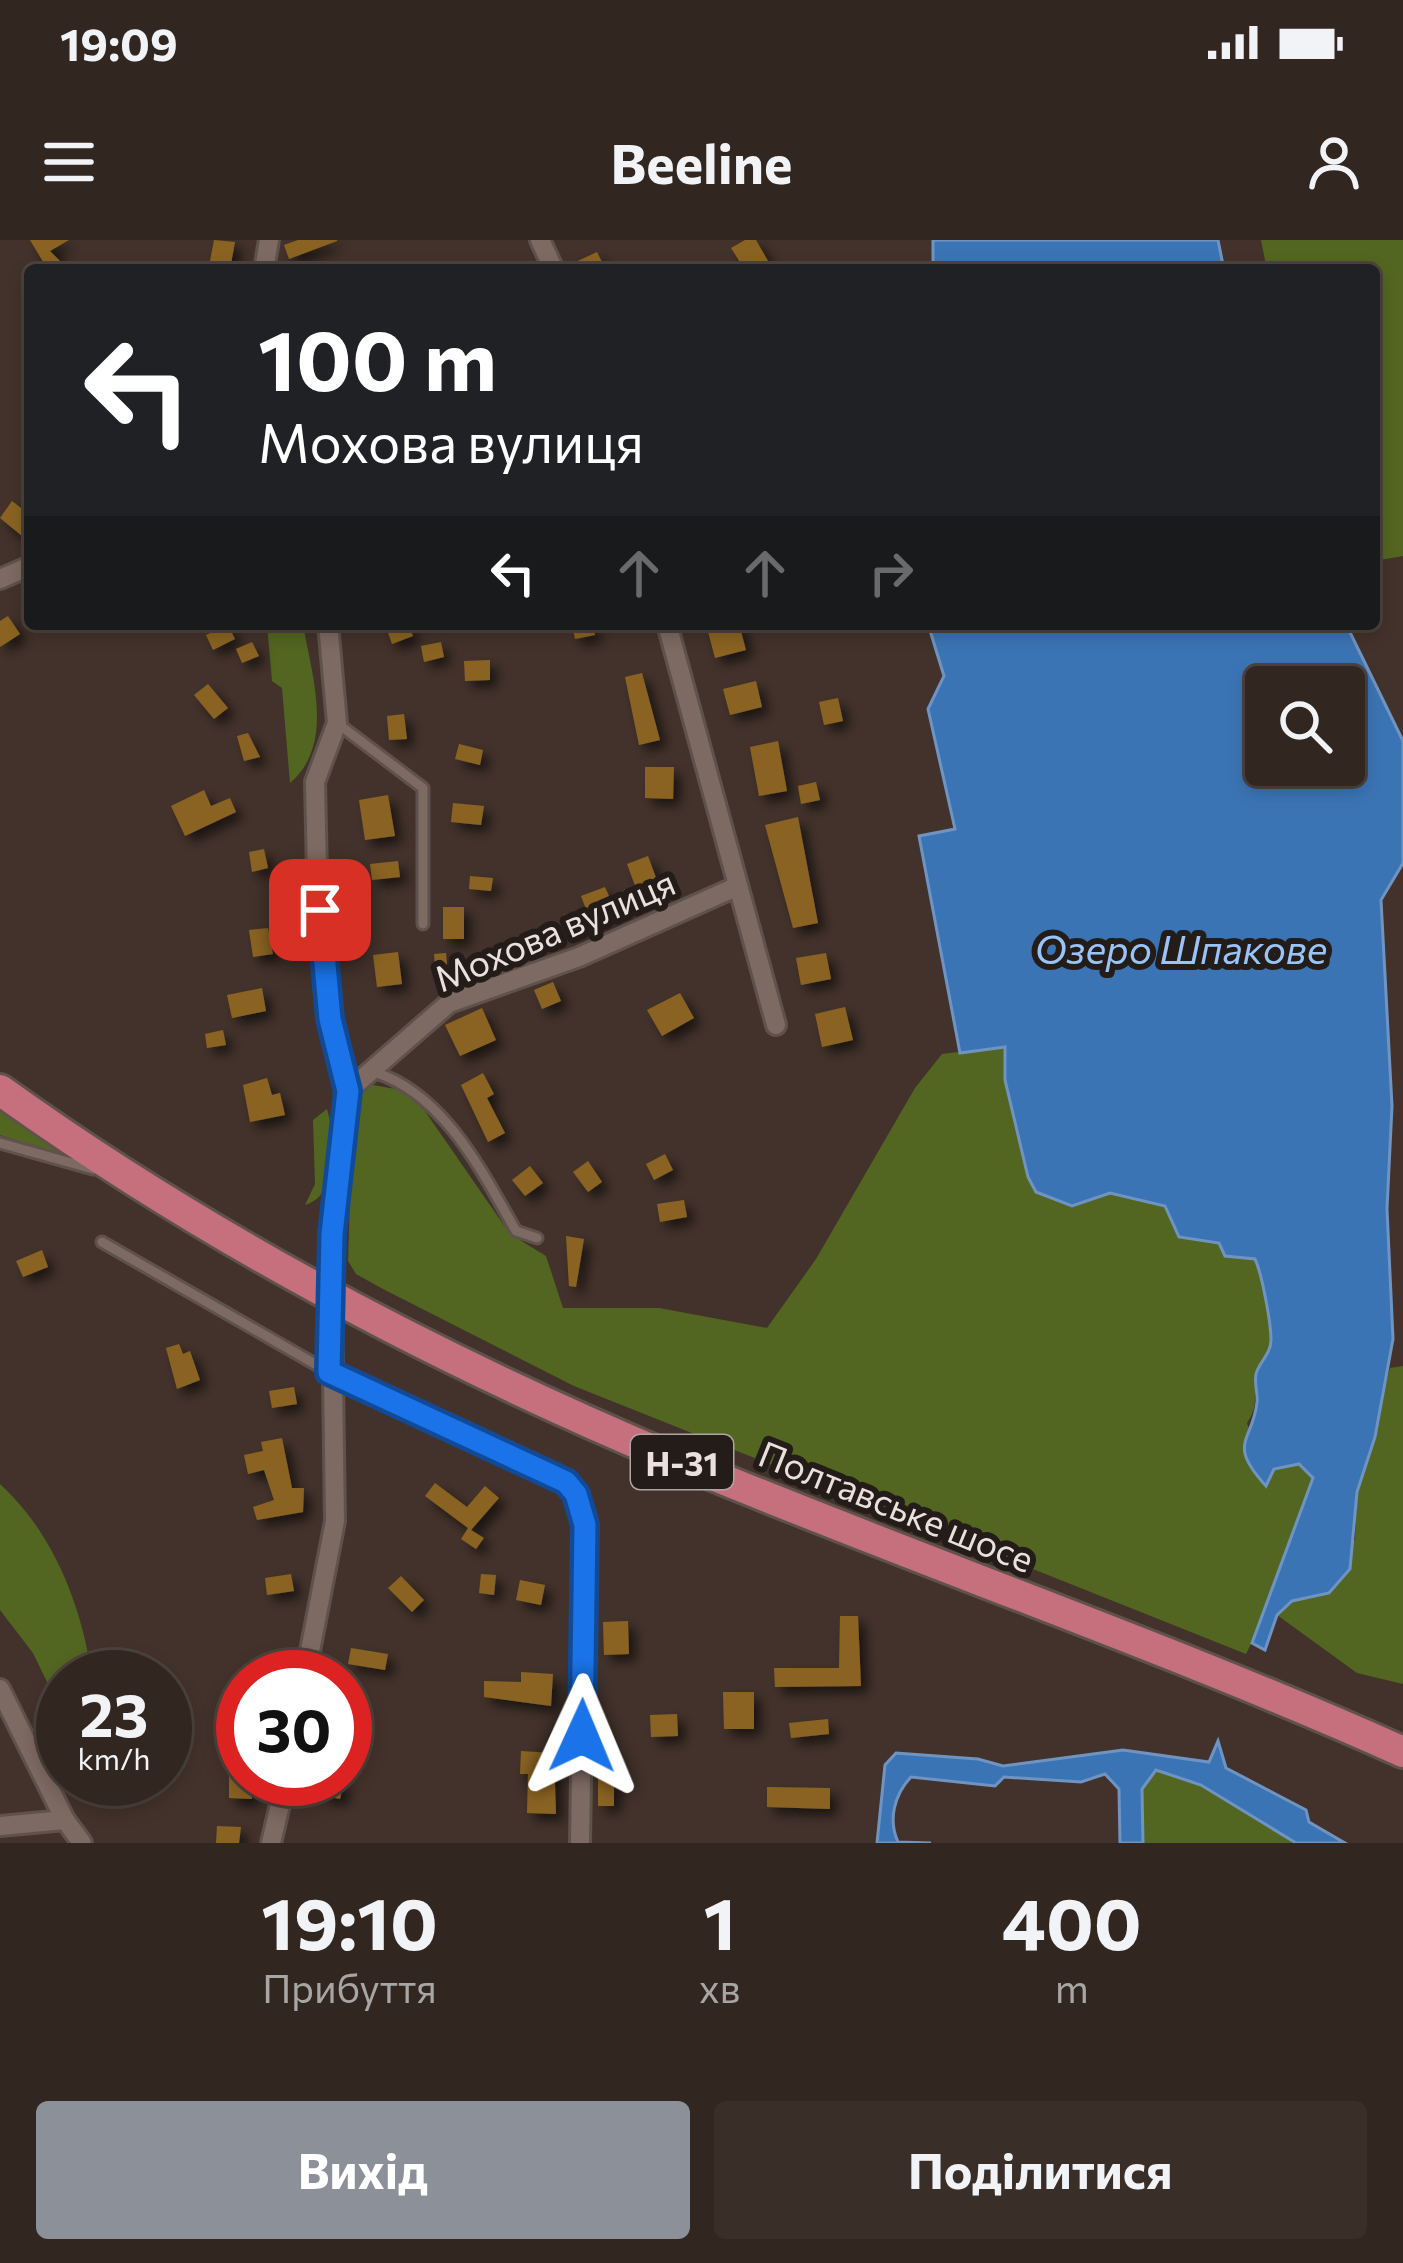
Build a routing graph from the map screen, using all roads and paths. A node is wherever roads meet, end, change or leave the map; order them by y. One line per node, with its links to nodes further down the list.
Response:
1 (329, 630): 3 (street)
2 (669, 630): 4 (street)
3 (337, 723): 5 (lane); 9 (street)
4 (738, 886): 6 (street); 7 (street, Мохова вулиця)
5 (423, 924)
6 (776, 1024)
7 (369, 1070): 9 (street, Мохова вулиця); 12 (lane)
8 (0, 1090): 11 (main road, Полтавське шосе / Н-31)
9 (348, 1091): 14 (street)
10 (0, 1143): 11 (lane)
11 (128, 1178): 14 (main road, Полтавське шосе / Н-31)
12 (538, 1238)
13 (102, 1242): 15 (lane)
14 (333, 1293): 15 (street); 18 (main road, Полтавське шосе / Н-31)
15 (329, 1372): 16 (street); 22 (street)
16 (310, 1650)
17 (0, 1689): 20 (street)
18 (1403, 1752)
19 (280, 1806): 24 (street)
20 (65, 1820): 21 (street); 23 (street)
21 (0, 1826)
22 (581, 1833)
23 (82, 1843)
24 (272, 1843)

